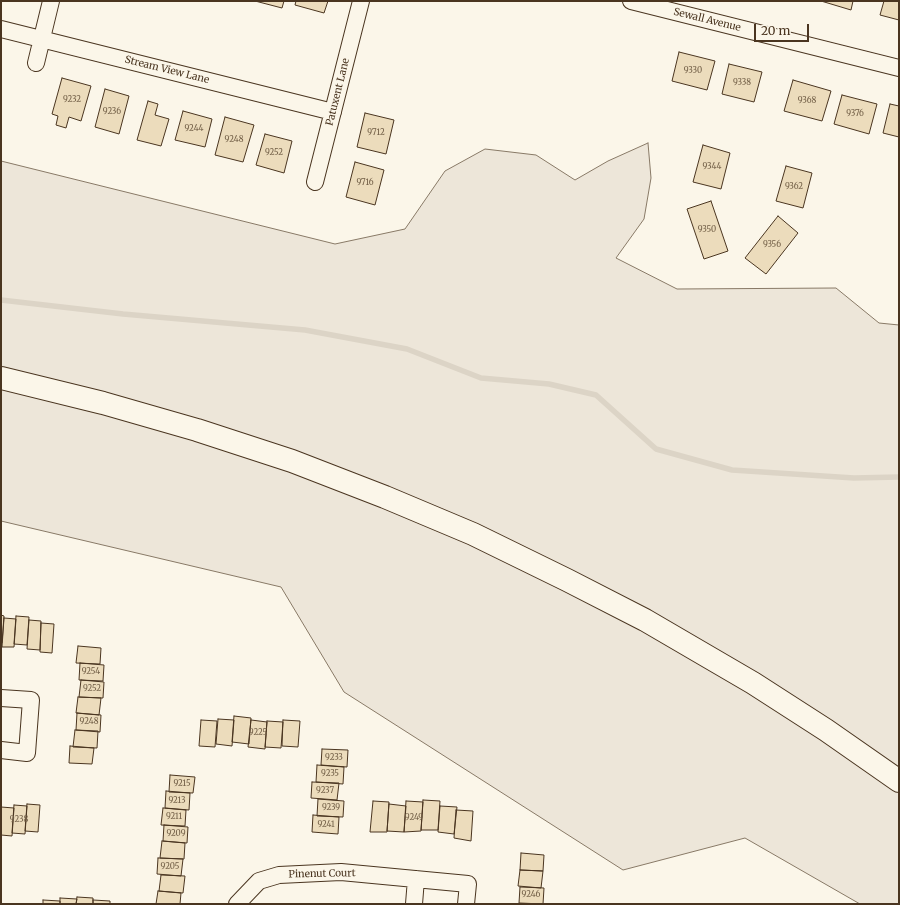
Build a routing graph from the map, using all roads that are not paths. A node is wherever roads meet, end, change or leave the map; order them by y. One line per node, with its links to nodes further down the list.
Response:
1 (51, 1): 5 (street)
2 (361, 1): 8 (street, Patuxent Lane)
3 (632, 1): 7 (street, Sewall Avenue)
4 (1, 28): 5 (street, Stream View Lane)
5 (42, 39): 6 (street); 8 (street, Stream View Lane)
6 (36, 63)
7 (899, 68)
8 (333, 112): 9 (street, Patuxent Lane)
9 (315, 182)
10 (1, 378): 13 (main road)
11 (1, 698): 12 (street)
12 (1, 750)
13 (899, 781)
14 (416, 879): 15 (street, Pinenut Court); 16 (street); 17 (street, Pinenut Court)
15 (238, 904)
16 (414, 904)
17 (466, 904)

